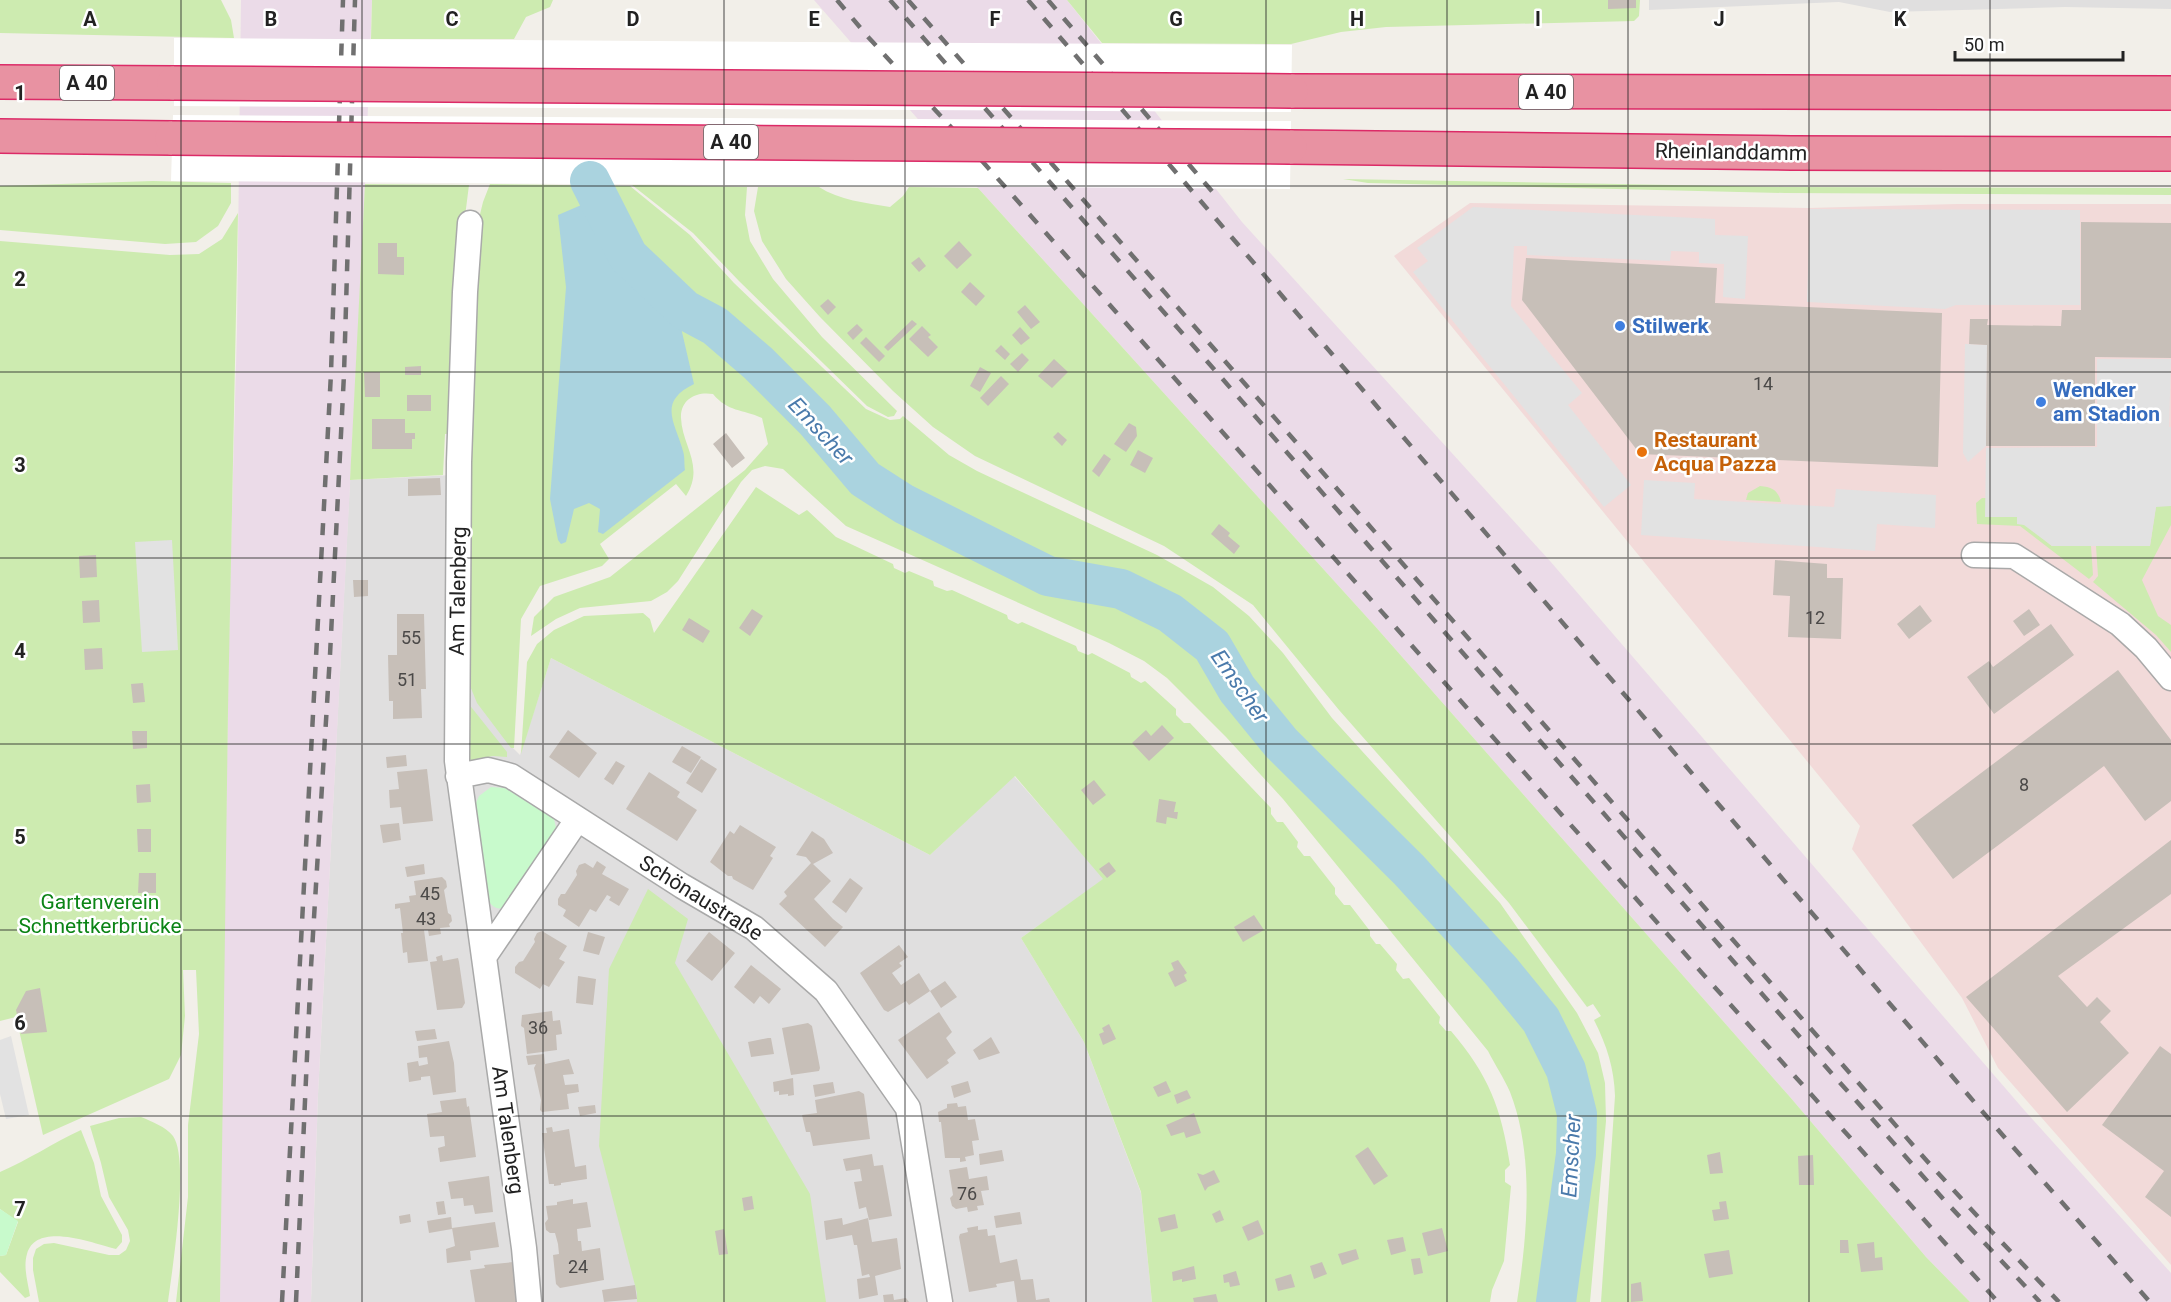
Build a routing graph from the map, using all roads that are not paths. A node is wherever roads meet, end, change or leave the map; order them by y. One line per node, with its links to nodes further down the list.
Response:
1 (0, 82): 2 (highway, A 40, bridge)
2 (2171, 93)
3 (0, 136): 4 (highway, Rheinlanddamm / A 40, bridge)
4 (2171, 154)
5 (470, 223): 8 (street, Am Talenberg)
6 (1974, 555): 7 (street)
7 (2171, 678)
8 (458, 776): 9 (street, Schönaustraße); 10 (street, Am Talenberg)
9 (577, 820): 10 (street); 12 (street, Schönaustraße)
10 (484, 957): 11 (street, Am Talenberg)
11 (529, 1302)
12 (940, 1302)

